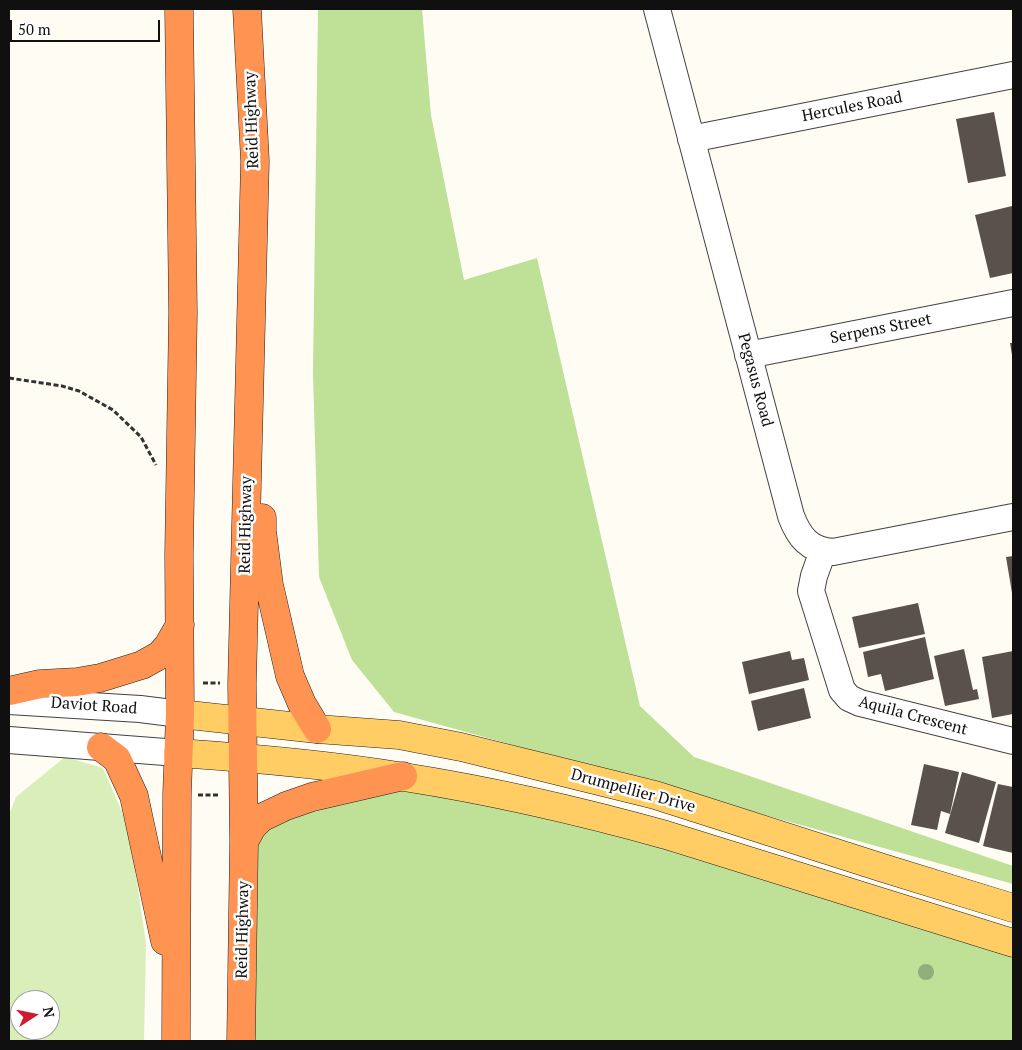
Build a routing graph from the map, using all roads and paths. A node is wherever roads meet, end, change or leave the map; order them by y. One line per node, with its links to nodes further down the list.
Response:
1 (179, 9): 13 (highway)
2 (247, 9): 6 (highway, Reid Highway)
3 (657, 9): 5 (street, Pegasus Road)
4 (1013, 75): 5 (street, Hercules Road)
5 (691, 139): 8 (street, Pegasus Road)
6 (255, 161): 17 (highway, Reid Highway); 18 (highway)
7 (1013, 303): 8 (street, Serpens Street)
8 (748, 355): 12 (street, Pegasus Road)
9 (9, 378): 10 (path)
10 (158, 468)
11 (1013, 517): 12 (street)
12 (823, 551): 20 (street, Aquila Crescent)
13 (180, 625): 14 (highway); 16 (highway)
14 (9, 691)
15 (9, 701): 16 (street, Daviot Road)
16 (180, 714): 17 (main road, Drumpellier Drive); 22 (highway)
17 (242, 721): 18 (main road, Drumpellier Drive); 23 (highway, Reid Highway)
18 (317, 729): 26 (main road, Drumpellier Drive)
19 (9, 740): 21 (street)
20 (1013, 741)
21 (101, 747): 22 (street); 28 (highway)
22 (178, 753): 23 (main road, Drumpellier Drive); 28 (highway)
23 (242, 758): 24 (main road, Drumpellier Drive); 25 (highway, Reid Highway)
24 (403, 776): 25 (highway); 27 (main road, Drumpellier Drive)
25 (244, 842): 30 (highway, Reid Highway)
26 (1013, 908)
27 (1013, 943)
28 (176, 994): 29 (highway)
29 (176, 1041)
30 (242, 1041)

